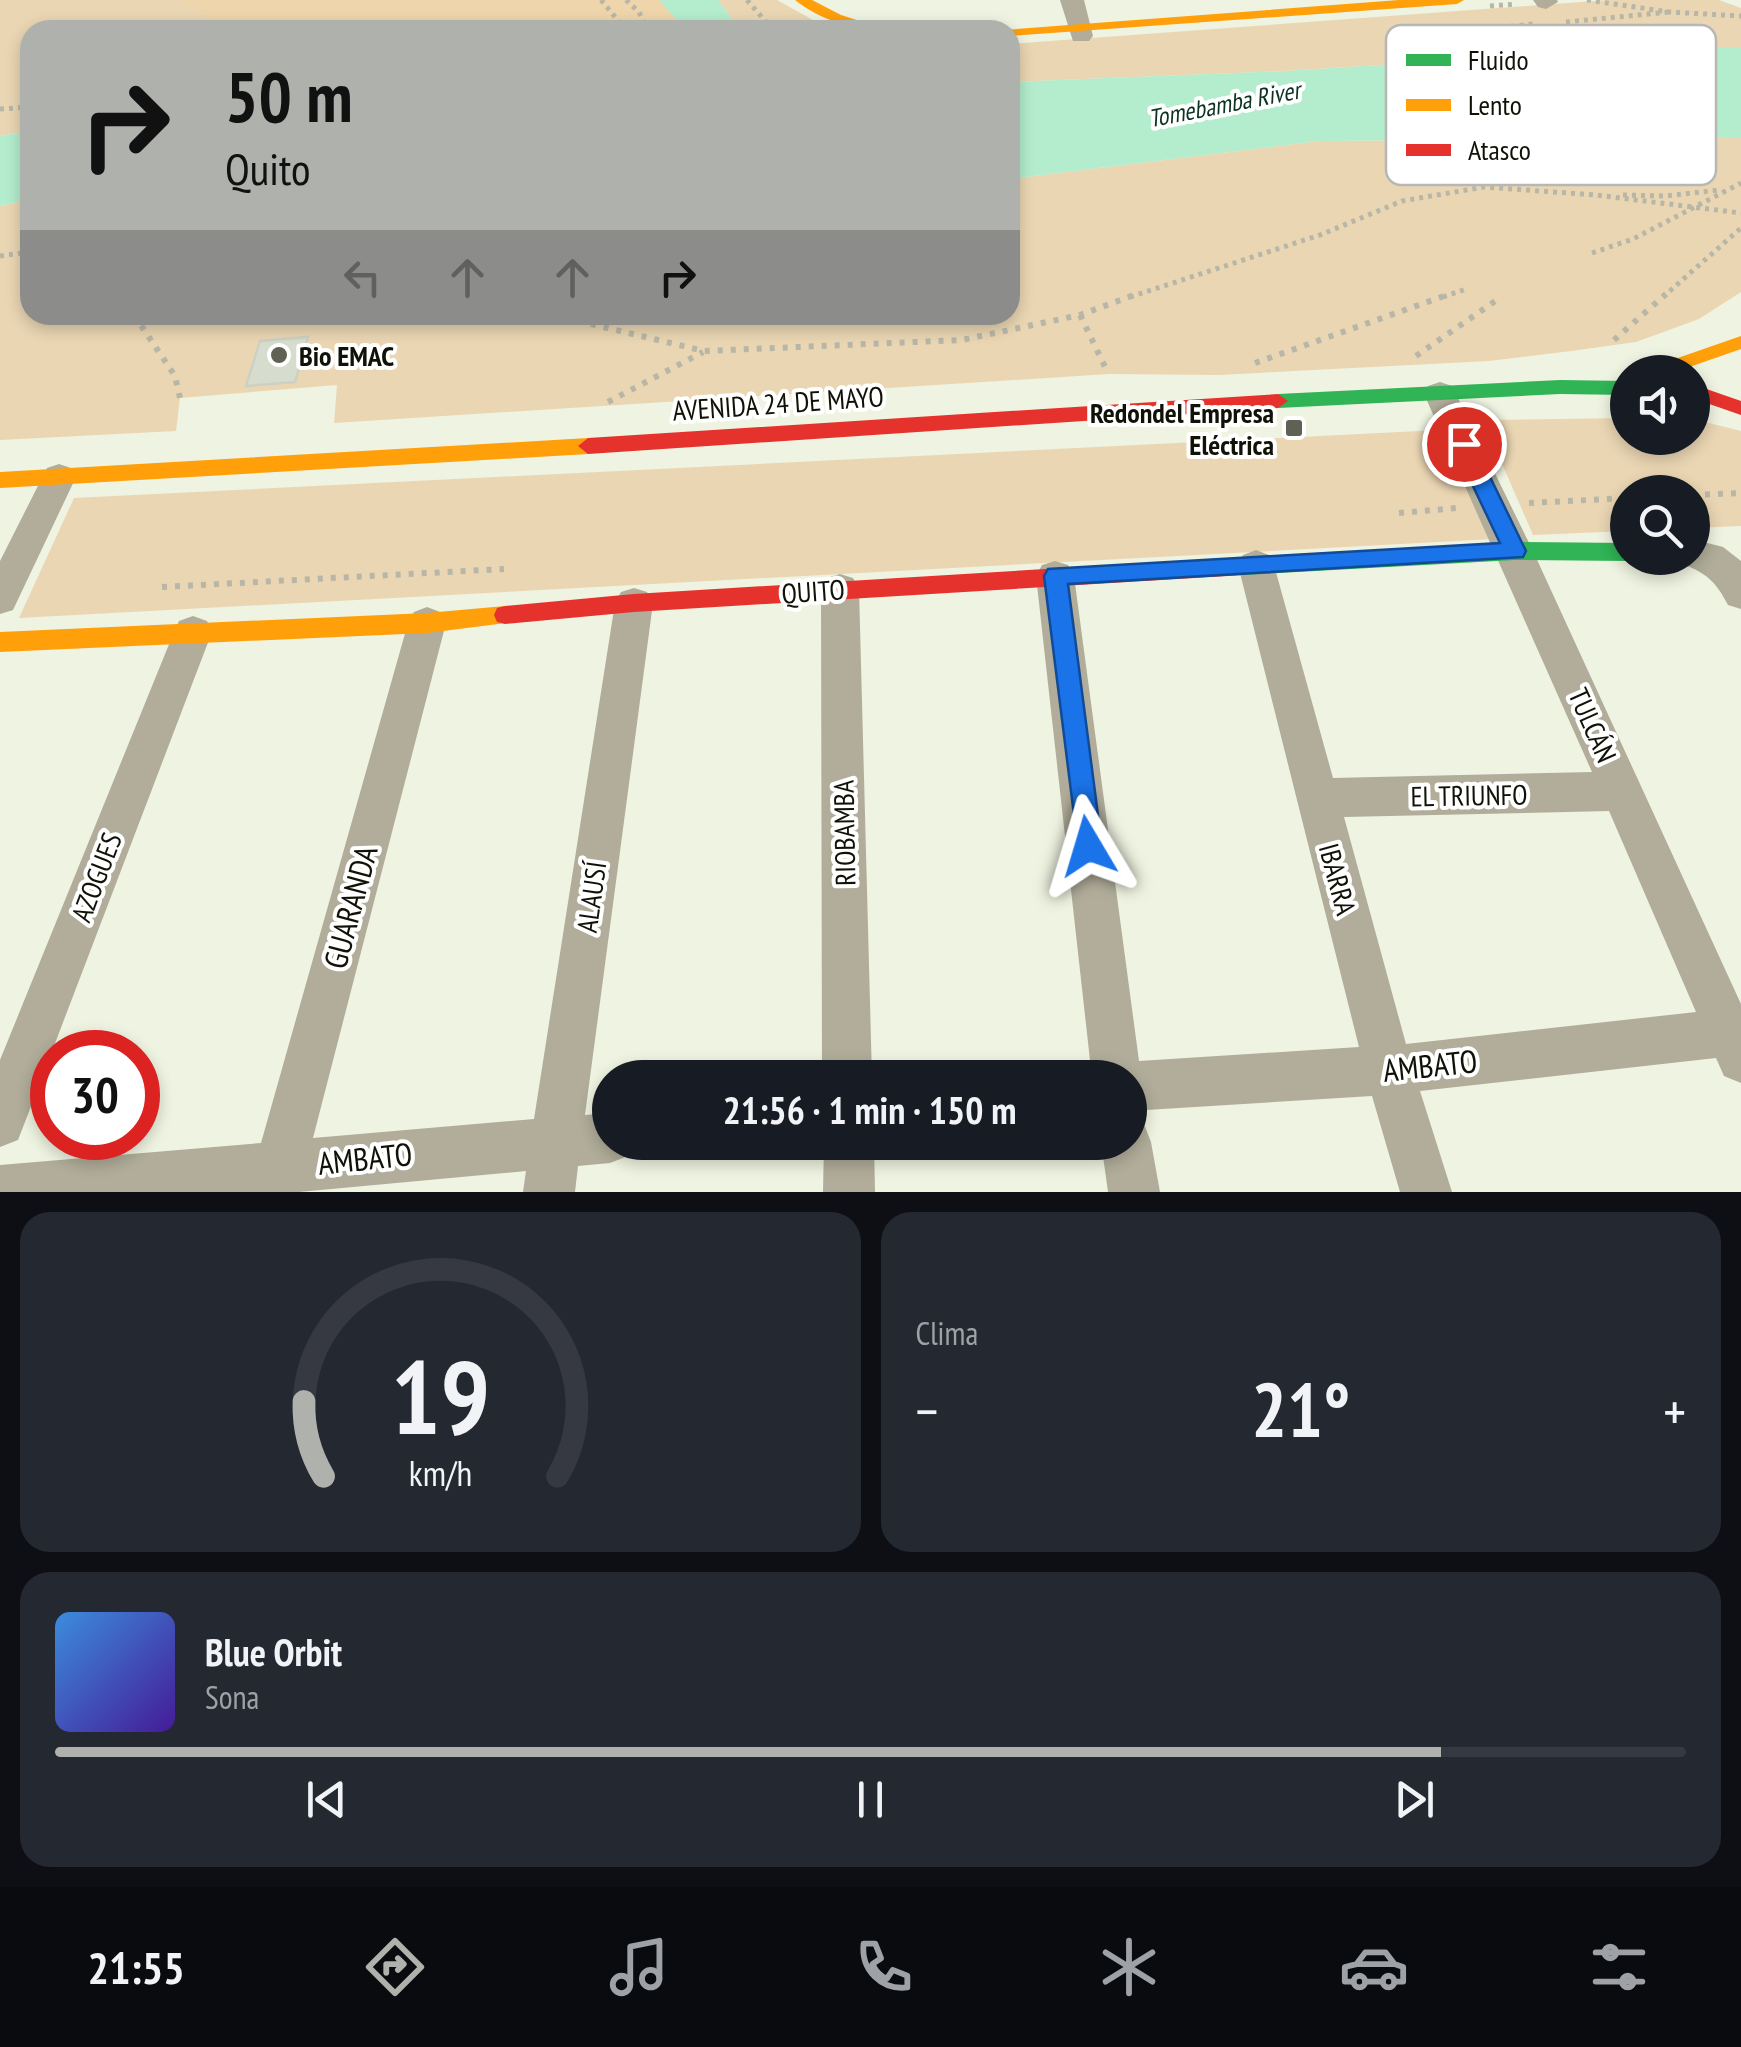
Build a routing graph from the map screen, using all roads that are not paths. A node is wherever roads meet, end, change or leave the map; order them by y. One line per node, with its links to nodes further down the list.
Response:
1 (802, 0): 5 (main road)
2 (1072, 0): 7 (street)
3 (1458, 0): 4 (main road)
4 (1300, 12): 7 (main road)
5 (844, 20)
6 (1020, 32): 7 (main road)
7 (1079, 32)
8 (1741, 342): 9 (main road)
9 (1705, 355)
10 (1610, 377): 11 (main road, AVENIDA 24 DE MAYO)
11 (1560, 387): 12 (main road, AVENIDA 24 DE MAYO); 15 (main road, AVENIDA 24 DE MAYO)
12 (1610, 388)
13 (1710, 391): 14 (main road)
14 (1741, 392)
15 (1440, 394): 18 (main road, AVENIDA 24 DE MAYO); 20 (street, TULCÁN)
16 (1710, 397): 17 (main road)
17 (1741, 408)
18 (59, 477): 19 (main road, AVENIDA 24 DE MAYO); 27 (street)
19 (0, 480)
20 (1515, 551): 21 (main road, QUITO); 23 (main road, QUITO); 32 (street, TULCÁN)
21 (1610, 552)
22 (1710, 557): 26 (street)
23 (1256, 565): 24 (main road, QUITO); 33 (street, IBARRA)
24 (1056, 576): 25 (main road, QUITO); 36 (street)
25 (840, 589): 28 (main road, QUITO); 35 (street, RIOBAMBA)
26 (1739, 589)
27 (0, 599)
28 (634, 603): 29 (main road, QUITO); 41 (street, ALAUSÍ)
29 (427, 623): 30 (main road, QUITO); 44 (street, GUARANDA)
30 (192, 632): 31 (main road, QUITO); 39 (street, AZOGUES)
31 (0, 642)
32 (1622, 791): 33 (street, EL TRIUNFO); 34 (street, TULCÁN)
33 (1316, 798): 37 (street, IBARRA)
34 (1735, 1046): 37 (street, AMBATO)
35 (848, 1060)
36 (1115, 1060)
37 (1389, 1070): 38 (street, AMBATO); 49 (street, IBARRA)
38 (1147, 1085)
39 (0, 1122)
40 (592, 1139): 41 (street, AMBATO)
41 (555, 1140): 44 (street, AMBATO); 46 (street, ALAUSÍ)
42 (848, 1160): 47 (street)
43 (1129, 1160): 48 (street)
44 (277, 1179): 45 (street, AMBATO)
45 (0, 1191)
46 (549, 1192)
47 (849, 1192)
48 (1134, 1192)
49 (1426, 1192)

